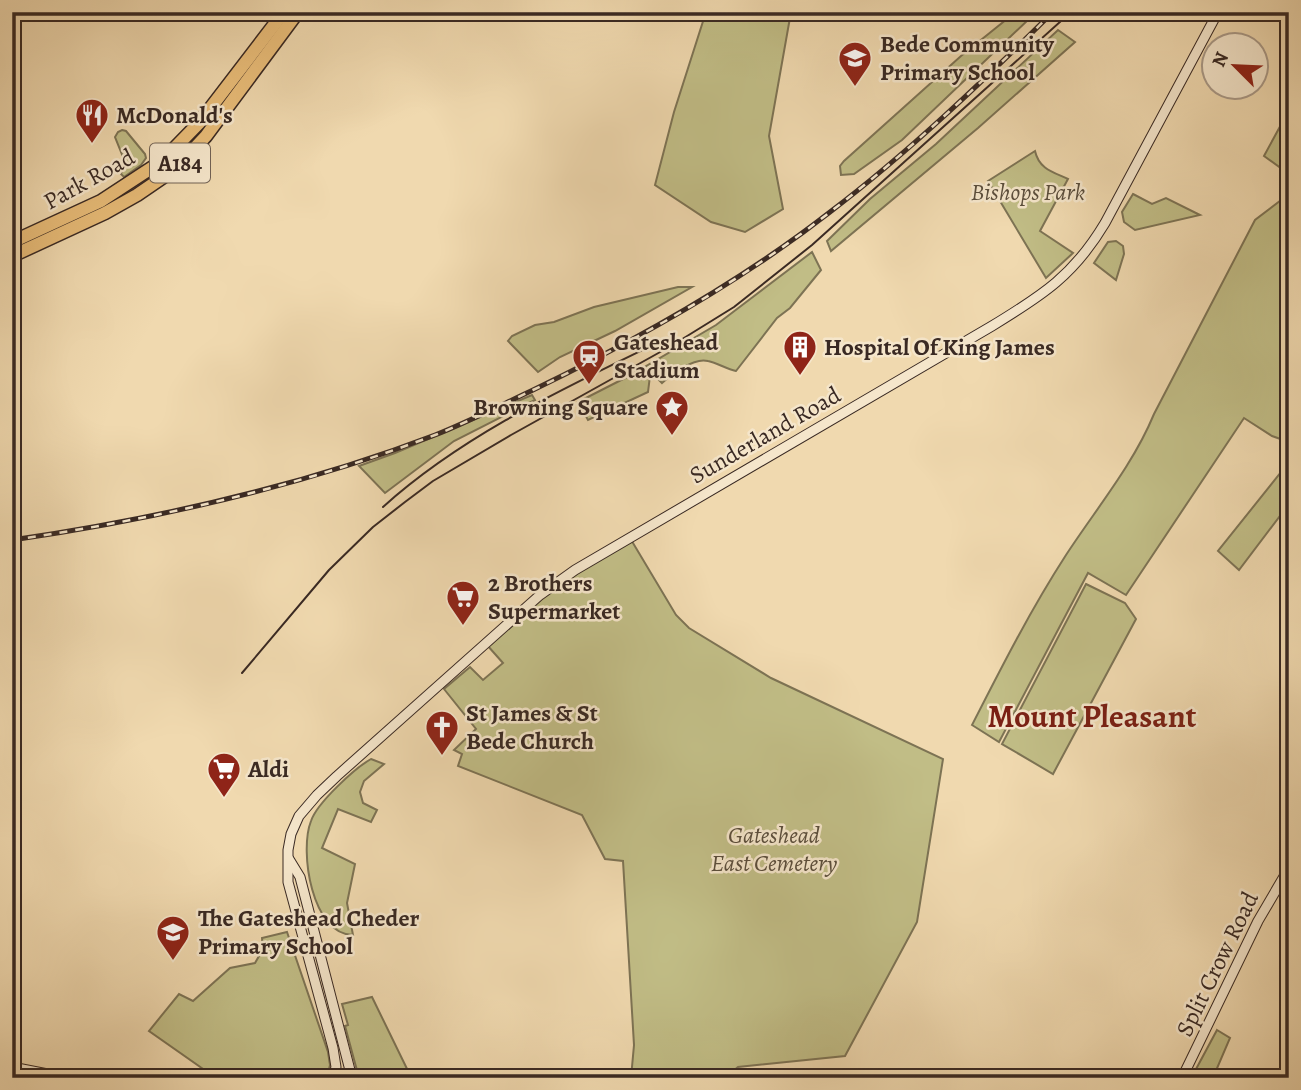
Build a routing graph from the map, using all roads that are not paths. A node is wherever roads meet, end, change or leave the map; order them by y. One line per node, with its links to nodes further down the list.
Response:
1 (284, 12): 4 (highway, Park Road / A184)
2 (298, 12): 4 (highway, Park Road / A184)
3 (1218, 12): 7 (main road, Sunderland Road)
4 (219, 107): 5 (highway, Park Road / A184); 6 (highway, Park Road / A184)
5 (12, 242)
6 (12, 256)
7 (288, 858): 11 (main road, Sunderland Road); 12 (main road)
8 (1289, 868): 13 (main road, Split Crow Road)
9 (12, 1067): 10 (main road)
10 (68, 1078)
11 (333, 1078)
12 (352, 1078)
13 (1182, 1078)

